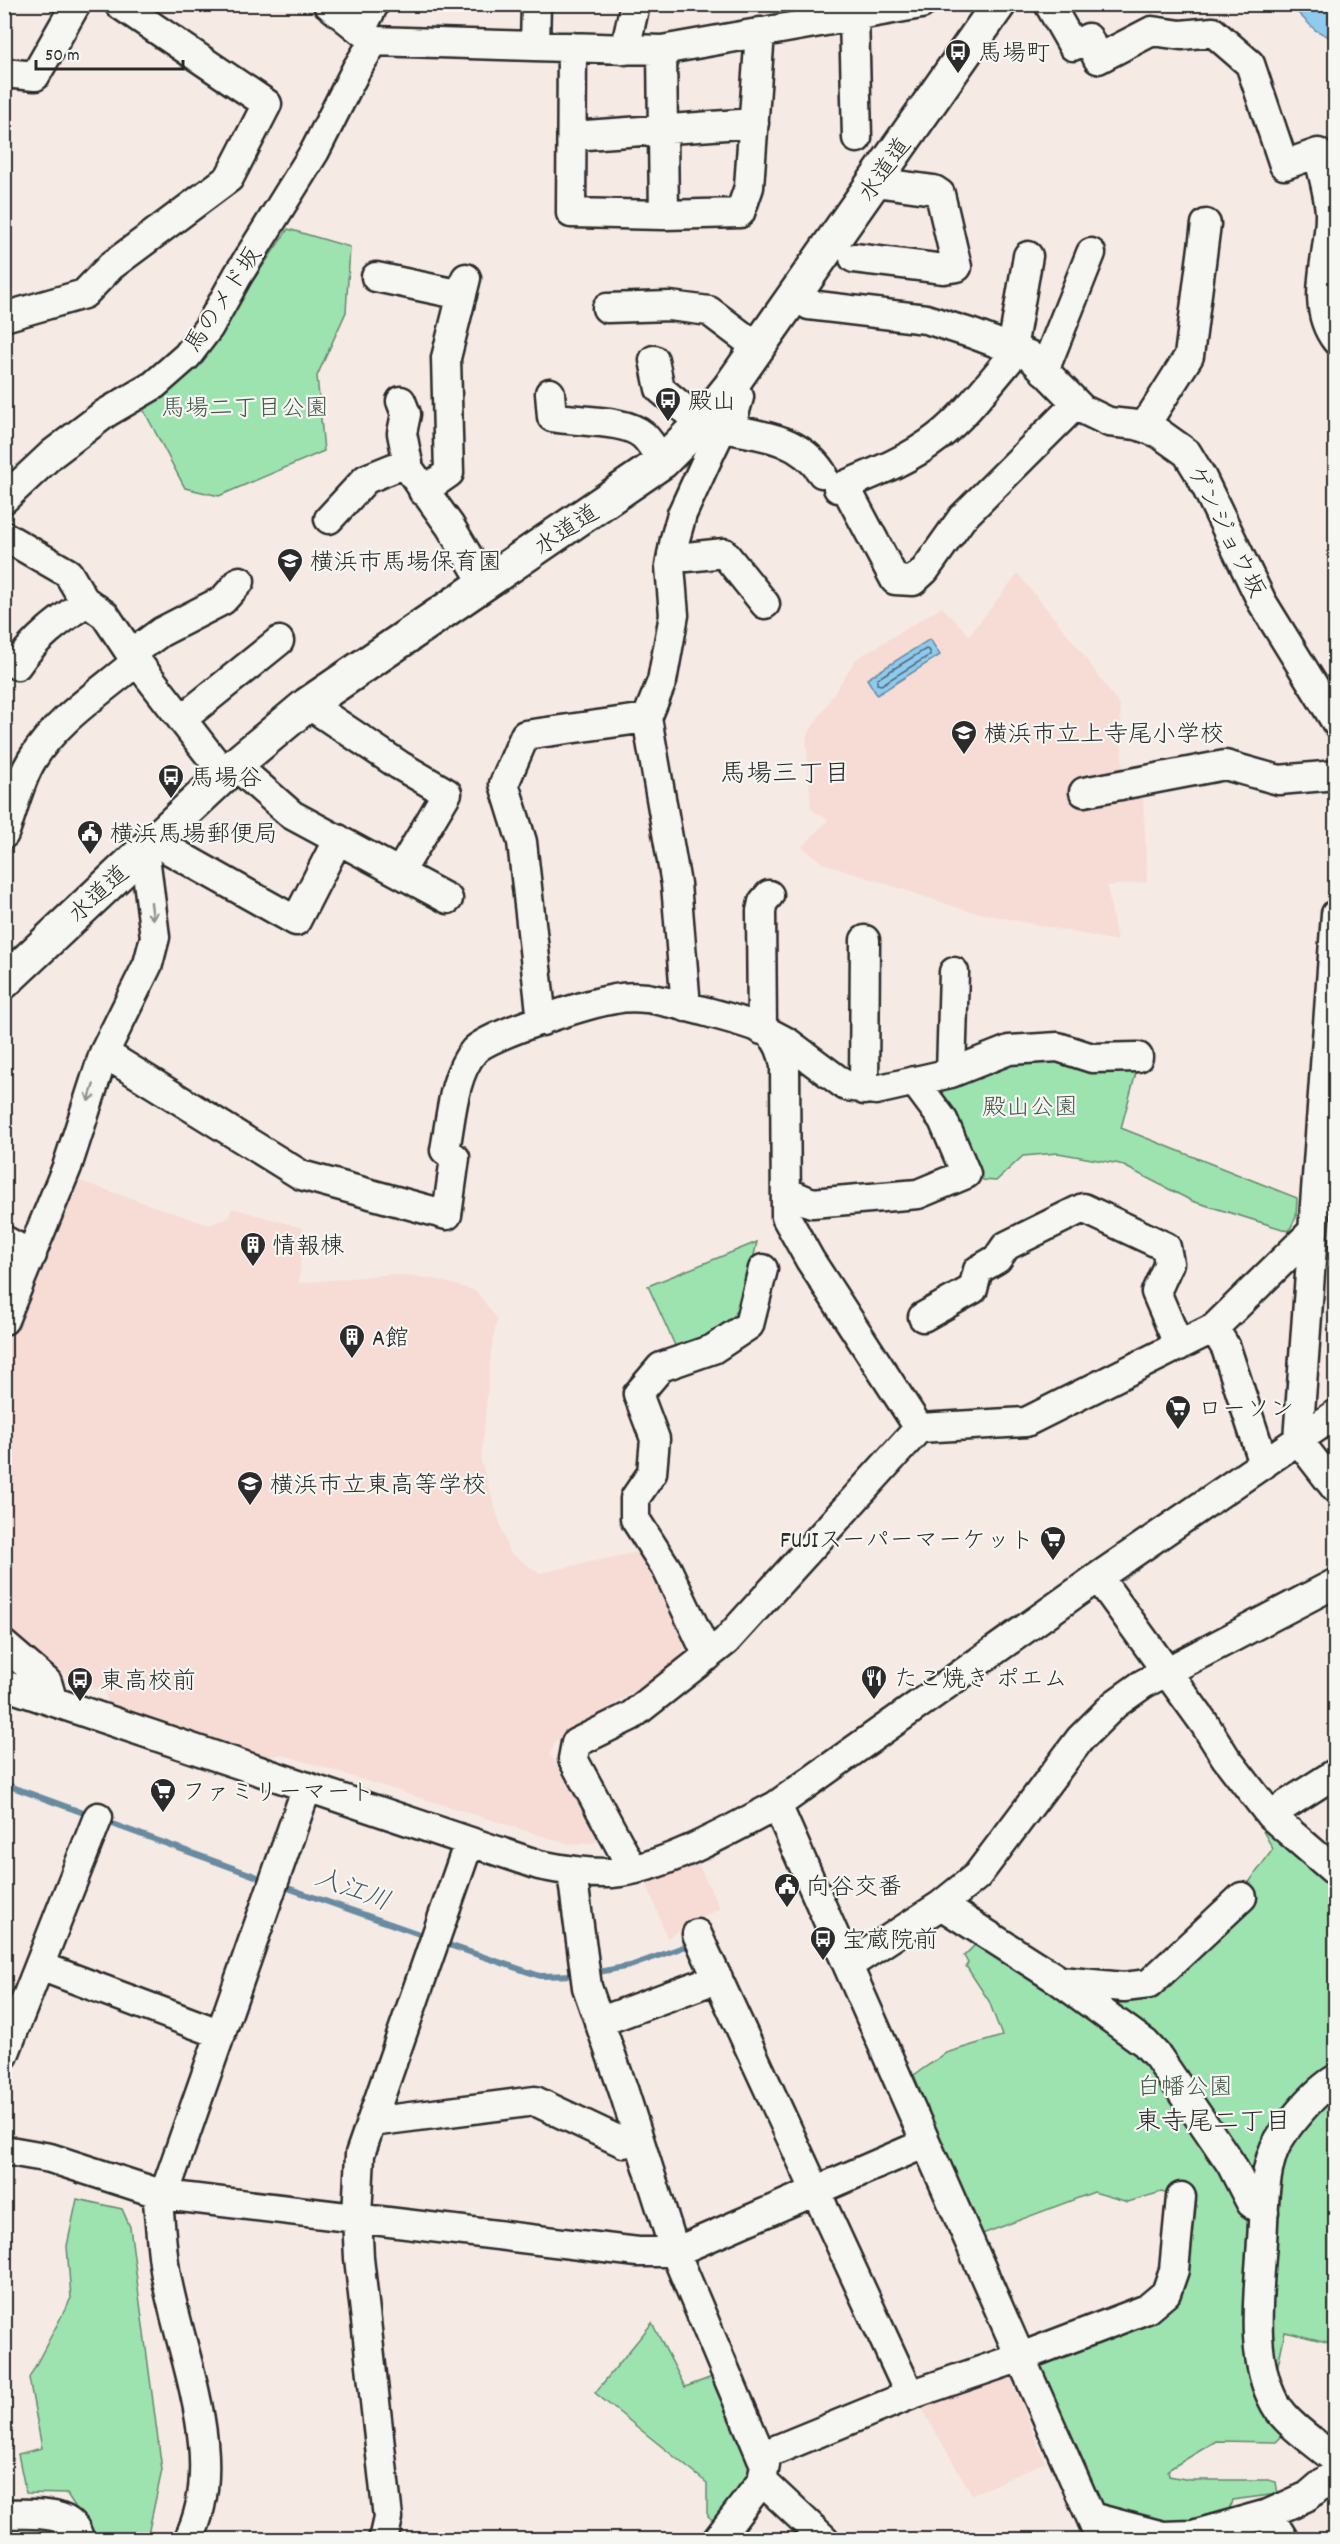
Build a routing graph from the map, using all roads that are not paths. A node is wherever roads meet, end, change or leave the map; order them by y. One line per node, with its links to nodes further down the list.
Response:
1 (76, 4): 17 (street)
2 (119, 4): 31 (street)
3 (328, 4): 12 (street)
4 (374, 4): 12 (street, 馬のメド坂)
5 (536, 4): 13 (street)
6 (635, 4): 15 (street)
7 (921, 4): 10 (street)
8 (999, 4): 22 (main road, 水道道)
9 (1049, 4): 32 (street)
10 (853, 10): 11 (street); 21 (street)
11 (760, 32): 16 (street); 18 (street)
12 (367, 36): 13 (street); 46 (street, 馬のメド坂)
13 (535, 45): 14 (street)
14 (572, 47): 15 (street); 20 (street)
15 (625, 50): 16 (street)
16 (662, 50): 19 (street)
17 (4, 73)
18 (754, 123): 19 (street); 23 (street)
19 (663, 129): 20 (street); 23 (street)
20 (572, 136): 23 (street)
21 (857, 138)
22 (875, 182): 26 (main road, 水道道); 26 (street)
23 (664, 215)
24 (1206, 224): 41 (street)
25 (1091, 253): 36 (street)
26 (839, 255): 29 (main road, 水道道)
27 (1028, 256): 34 (street)
28 (376, 277): 45 (street)
29 (795, 296): 33 (main road, 水道道); 34 (street, ゲンジョウ坂)
30 (607, 308): 33 (street)
31 (4, 317)
32 (1335, 340)
33 (758, 348): 40 (main road, 水道道)
34 (1014, 350): 36 (street, ゲンジョウ坂); 44 (street)
35 (654, 360): 40 (street)
36 (1044, 371): 39 (street, ゲンジョウ坂)
37 (550, 393): 43 (street)
38 (401, 401): 42 (street)
39 (1076, 404): 41 (street, ゲンジョウ坂); 44 (street)
40 (712, 425): 43 (main road, 水道道); 44 (street); 49 (street)
41 (1144, 428): 57 (street, ゲンジョウ坂)
42 (408, 462): 45 (street); 47 (street)
43 (662, 462): 51 (main road, 水道道)
44 (835, 482)
45 (423, 491): 51 (street)
46 (4, 499)
47 (329, 519)
48 (4, 536): 52 (street)
49 (672, 554): 53 (street); 59 (street)
50 (240, 581): 55 (street)
51 (484, 583): 58 (main road, 水道道)
52 (86, 602): 55 (street); 56 (street)
53 (765, 604)
54 (279, 641): 60 (street)
55 (134, 658): 60 (street); 64 (street)
56 (17, 665)
57 (1332, 703)
58 (308, 704): 61 (main road, 水道道); 67 (street)
59 (647, 718): 74 (street); 75 (street)
60 (182, 719): 61 (street)
61 (230, 770): 65 (street); 66 (main road, 水道道)
62 (1335, 775): 63 (street)
63 (1084, 792)
64 (4, 834)
65 (338, 839): 66 (street); 67 (street)
66 (149, 847): 73 (main road, 水道道); 77 (street, one-way to 77)
67 (400, 872): 69 (street)
68 (769, 895): 76 (street)
69 (448, 899)
70 (1335, 914): 82 (street)
71 (865, 940): 81 (street)
72 (954, 972): 79 (street)
73 (4, 982)
74 (686, 1007): 75 (street); 76 (street)
75 (542, 1021): 77 (street)
76 (766, 1032): 81 (street); 83 (street)
77 (104, 1053): 86 (street, one-way to 86)
78 (1138, 1057): 79 (street)
79 (951, 1073): 80 (street)
80 (914, 1081): 81 (street); 83 (street)
81 (864, 1090)
82 (1327, 1137): 84 (street)
83 (786, 1192): 93 (street)
84 (1312, 1232): 90 (street); 94 (street)
85 (4, 1240): 86 (street)
86 (32, 1255): 89 (street)
87 (763, 1269): 100 (street)
88 (931, 1306): 91 (street)
89 (4, 1320)
90 (1214, 1328): 91 (street); 95 (street)
91 (1179, 1346): 93 (street)
92 (1335, 1414): 94 (street)
93 (919, 1428): 100 (street)
94 (1298, 1440): 95 (street); 96 (street)
95 (1264, 1464): 97 (street)
96 (1335, 1489)
97 (1098, 1577): 101 (street); 106 (street)
98 (1335, 1583): 101 (street)
99 (4, 1645): 103 (street)
100 (708, 1656): 110 (street)
101 (1167, 1671): 107 (street); 114 (street)
102 (4, 1685): 103 (street)
103 (52, 1699): 105 (street)
104 (1335, 1773): 107 (street)
105 (307, 1787): 109 (street); 121 (street)
106 (777, 1805): 110 (street); 116 (street)
107 (1270, 1815): 112 (street)
108 (98, 1817): 117 (street)
109 (469, 1842): 111 (street); 124 (street)
110 (632, 1868): 111 (street)
111 (572, 1872): 120 (street)
112 (1335, 1872)
113 (1242, 1897): 119 (street)
114 (942, 1905): 116 (street); 119 (street)
115 (697, 1934): 118 (street)
116 (849, 1965): 126 (street)
117 (40, 1966): 121 (street); 122 (street)
118 (718, 1978): 120 (street); 128 (street)
119 (1060, 1981): 131 (street)
120 (599, 2022): 125 (street)
121 (221, 2034): 129 (street)
122 (4, 2055)
123 (1335, 2079): 131 (street)
124 (371, 2122): 125 (street); 132 (street)
125 (639, 2139): 133 (street)
126 (926, 2143): 128 (street); 134 (street)
127 (4, 2150): 129 (street)
128 (815, 2191): 133 (street); 135 (street)
129 (160, 2194): 132 (street); 143 (street)
130 (1181, 2197): 134 (street)
131 (1264, 2212): 136 (street)
132 (357, 2217): 133 (street); 144 (street)
133 (675, 2252): 137 (street)
134 (1021, 2357): 135 (street); 141 (street)
135 (910, 2395): 137 (street)
136 (1335, 2460)
137 (761, 2468): 145 (street); 146 (street)
138 (1335, 2472): 140 (street)
139 (4, 2514): 142 (street)
140 (1268, 2514): 141 (street); 147 (street)
141 (1096, 2528)
142 (79, 2540)
143 (188, 2540)
144 (383, 2540)
145 (717, 2540)
146 (825, 2540)
147 (1284, 2540)

